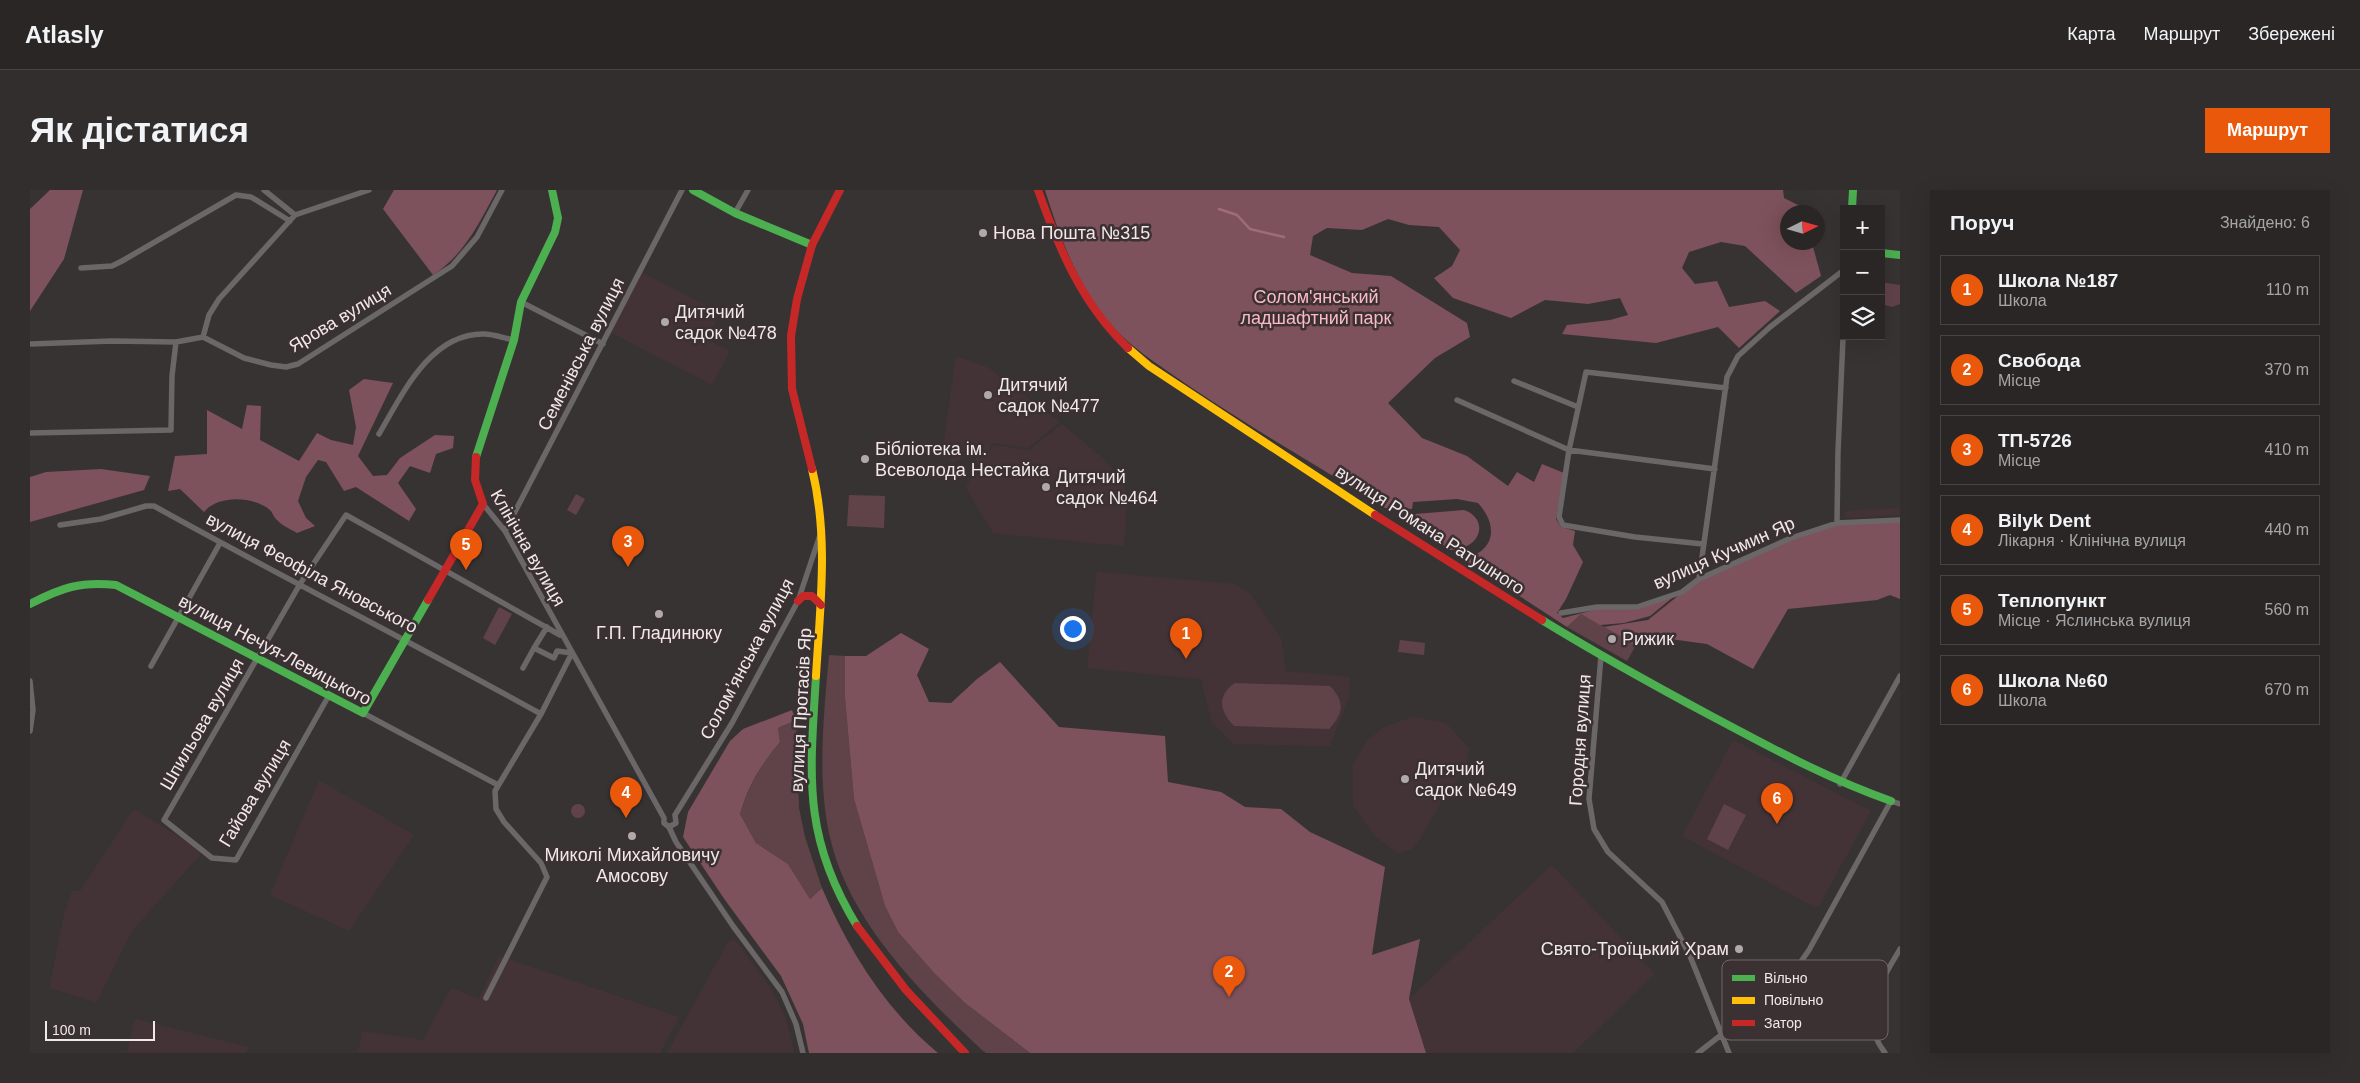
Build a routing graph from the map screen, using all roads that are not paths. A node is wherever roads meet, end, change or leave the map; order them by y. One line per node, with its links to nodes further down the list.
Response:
1 (264, 190): 13 (street)
2 (369, 190): 13 (street)
3 (502, 190): 21 (street, Ярова вулиця)
4 (552, 190): 20 (street, Клінічна вулиця)
5 (682, 190): 26 (street, Семенівська вулиця)
6 (693, 190): 12 (street)
7 (748, 190): 12 (street)
8 (840, 190): 15 (street, Соломʼянська вулиця)
9 (1038, 190): 56 (street, вулиця Романа Ратушного)
10 (1853, 190): 11 (street)
11 (1852, 205)
12 (735, 213): 15 (street)
13 (295, 215): 14 (street)
14 (290, 221): 18 (street); 21 (street)
15 (812, 245): 39 (street, Соломʼянська вулиця)
16 (1885, 253): 17 (street)
17 (1900, 255)
18 (81, 268)
19 (1840, 273): 28 (street)
20 (521, 302): 22 (street, Клінічна вулиця); 26 (street)
21 (203, 337): 24 (street)
22 (514, 340): 32 (street); 35 (street, Клінічна вулиця)
23 (1843, 340): 37 (street)
24 (176, 342): 25 (street); 31 (street)
25 (30, 344)
26 (603, 344): 40 (street, Семенівська вулиця)
27 (1514, 381): 30 (street)
28 (1726, 388): 30 (street); 34 (street)
29 (1456, 400): 33 (street)
30 (1578, 407): 33 (street)
31 (30, 433)
32 (378, 434)
33 (1569, 450): 34 (street); 42 (street)
34 (1715, 469): 42 (street)
35 (483, 504): 40 (street, Клінічна вулиця); 43 (street)
36 (1900, 520): 37 (street, вулиця Кучмин Яр)
37 (1837, 523): 44 (street, вулиця Кучмин Яр)
38 (60, 525): 41 (street, вулиця Феофіла Яновського)
39 (822, 528): 46 (street, Соломʼянська вулиця); 48 (street, вулиця Протасів Яр)
40 (505, 531): 52 (street, Клінічна вулиця)
41 (220, 543): 45 (street, вулиця Феофіла Яновського); 50 (street)
42 (1703, 544): 44 (street)
43 (446, 569): 45 (street, Шпильова вулиця); 51 (street); 53 (street)
44 (1699, 579): 49 (street, вулиця Кучмин Яр)
45 (300, 584): 53 (street, вулиця Феофіла Яновського); 57 (street, Шпильова вулиця)
46 (798, 601): 48 (street); 70 (street, Соломʼянська вулиця)
47 (30, 604): 50 (street, вулиця Нечуя-Левицького)
48 (821, 605): 82 (street, вулиця Протасів Яр)
49 (1561, 612)
50 (180, 617): 57 (street, вулиця Нечуя-Левицького); 58 (street)
51 (547, 627): 52 (street); 54 (street)
52 (560, 634): 55 (street, Клінічна вулиця)
53 (406, 639): 63 (street); 64 (street, вулиця Феофіла Яновського)
54 (534, 648): 55 (street); 59 (street)
55 (572, 653): 64 (street); 71 (street, Клінічна вулиця)
56 (1600, 656): 66 (street, вулиця Романа Ратушного); 78 (street, Городня вулиця)
57 (257, 659): 62 (street, вулиця Нечуя-Левицького); 72 (street, Шпильова вулиця)
58 (151, 666)
59 (523, 668)
60 (1900, 676): 66 (street)
61 (30, 681): 65 (street)
62 (328, 697): 63 (street, вулиця Нечуя-Левицького); 72 (street, Гайова вулиця)
63 (363, 713): 67 (street, вулиця Нечуя-Левицького)
64 (541, 714): 67 (street)
65 (30, 731)
66 (1840, 784): 68 (street, вулиця Романа Ратушного)
67 (498, 785): 77 (street)
68 (1891, 801): 69 (street); 75 (street)
69 (1900, 804)
70 (675, 815): 71 (street); 73 (street)
71 (664, 818): 73 (street)
72 (164, 820)
73 (669, 827): 81 (street)
74 (1900, 949): 76 (street)
75 (1801, 960)
76 (1888, 970)
77 (486, 998)
78 (1722, 1035): 83 (street)
79 (1724, 1040): 84 (street, Городня вулиця)
80 (1876, 1040): 85 (street)
81 (803, 1053)
82 (965, 1053)
83 (1698, 1053)
84 (1729, 1053)
85 (1885, 1053)

